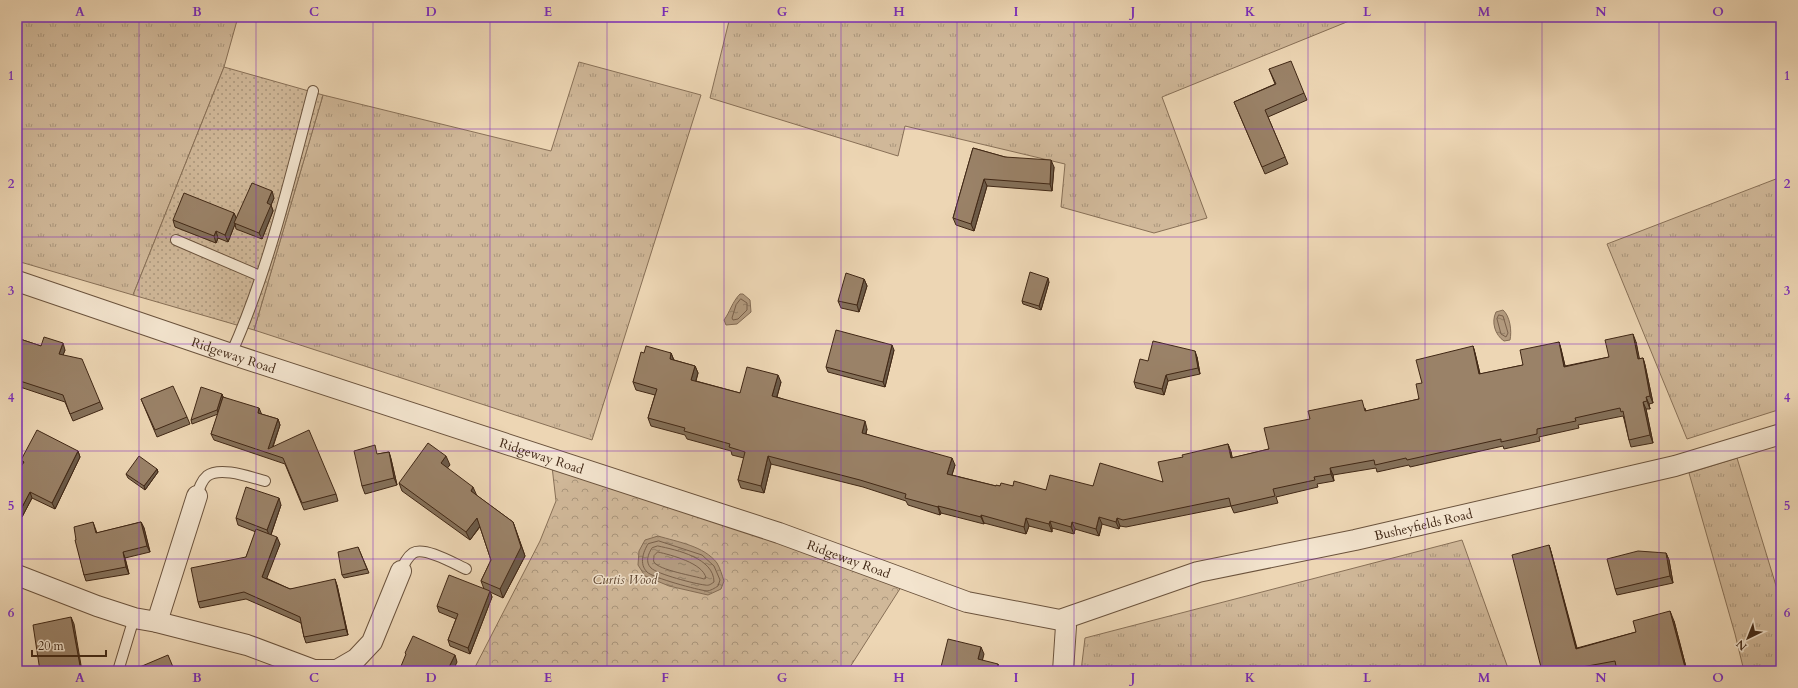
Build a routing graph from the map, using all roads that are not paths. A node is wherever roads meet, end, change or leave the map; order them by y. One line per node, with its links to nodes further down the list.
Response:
1 (312, 91): 3 (lane)
2 (176, 240): 3 (lane)
3 (260, 276): 5 (lane)
4 (17, 281): 5 (street, Ridgeway Road)
5 (231, 354): 14 (street, Ridgeway Road)
6 (1781, 434): 14 (street, Busheyfields Road)
7 (265, 481): 8 (lane)
8 (197, 496): 13 (street)
9 (466, 569): 10 (lane)
10 (401, 571): 16 (street)
11 (17, 575): 12 (street)
12 (134, 618): 13 (street); 15 (lane)
13 (157, 622): 16 (street)
14 (1065, 622): 17 (street)
15 (118, 671)
16 (314, 671)
17 (1063, 671)

